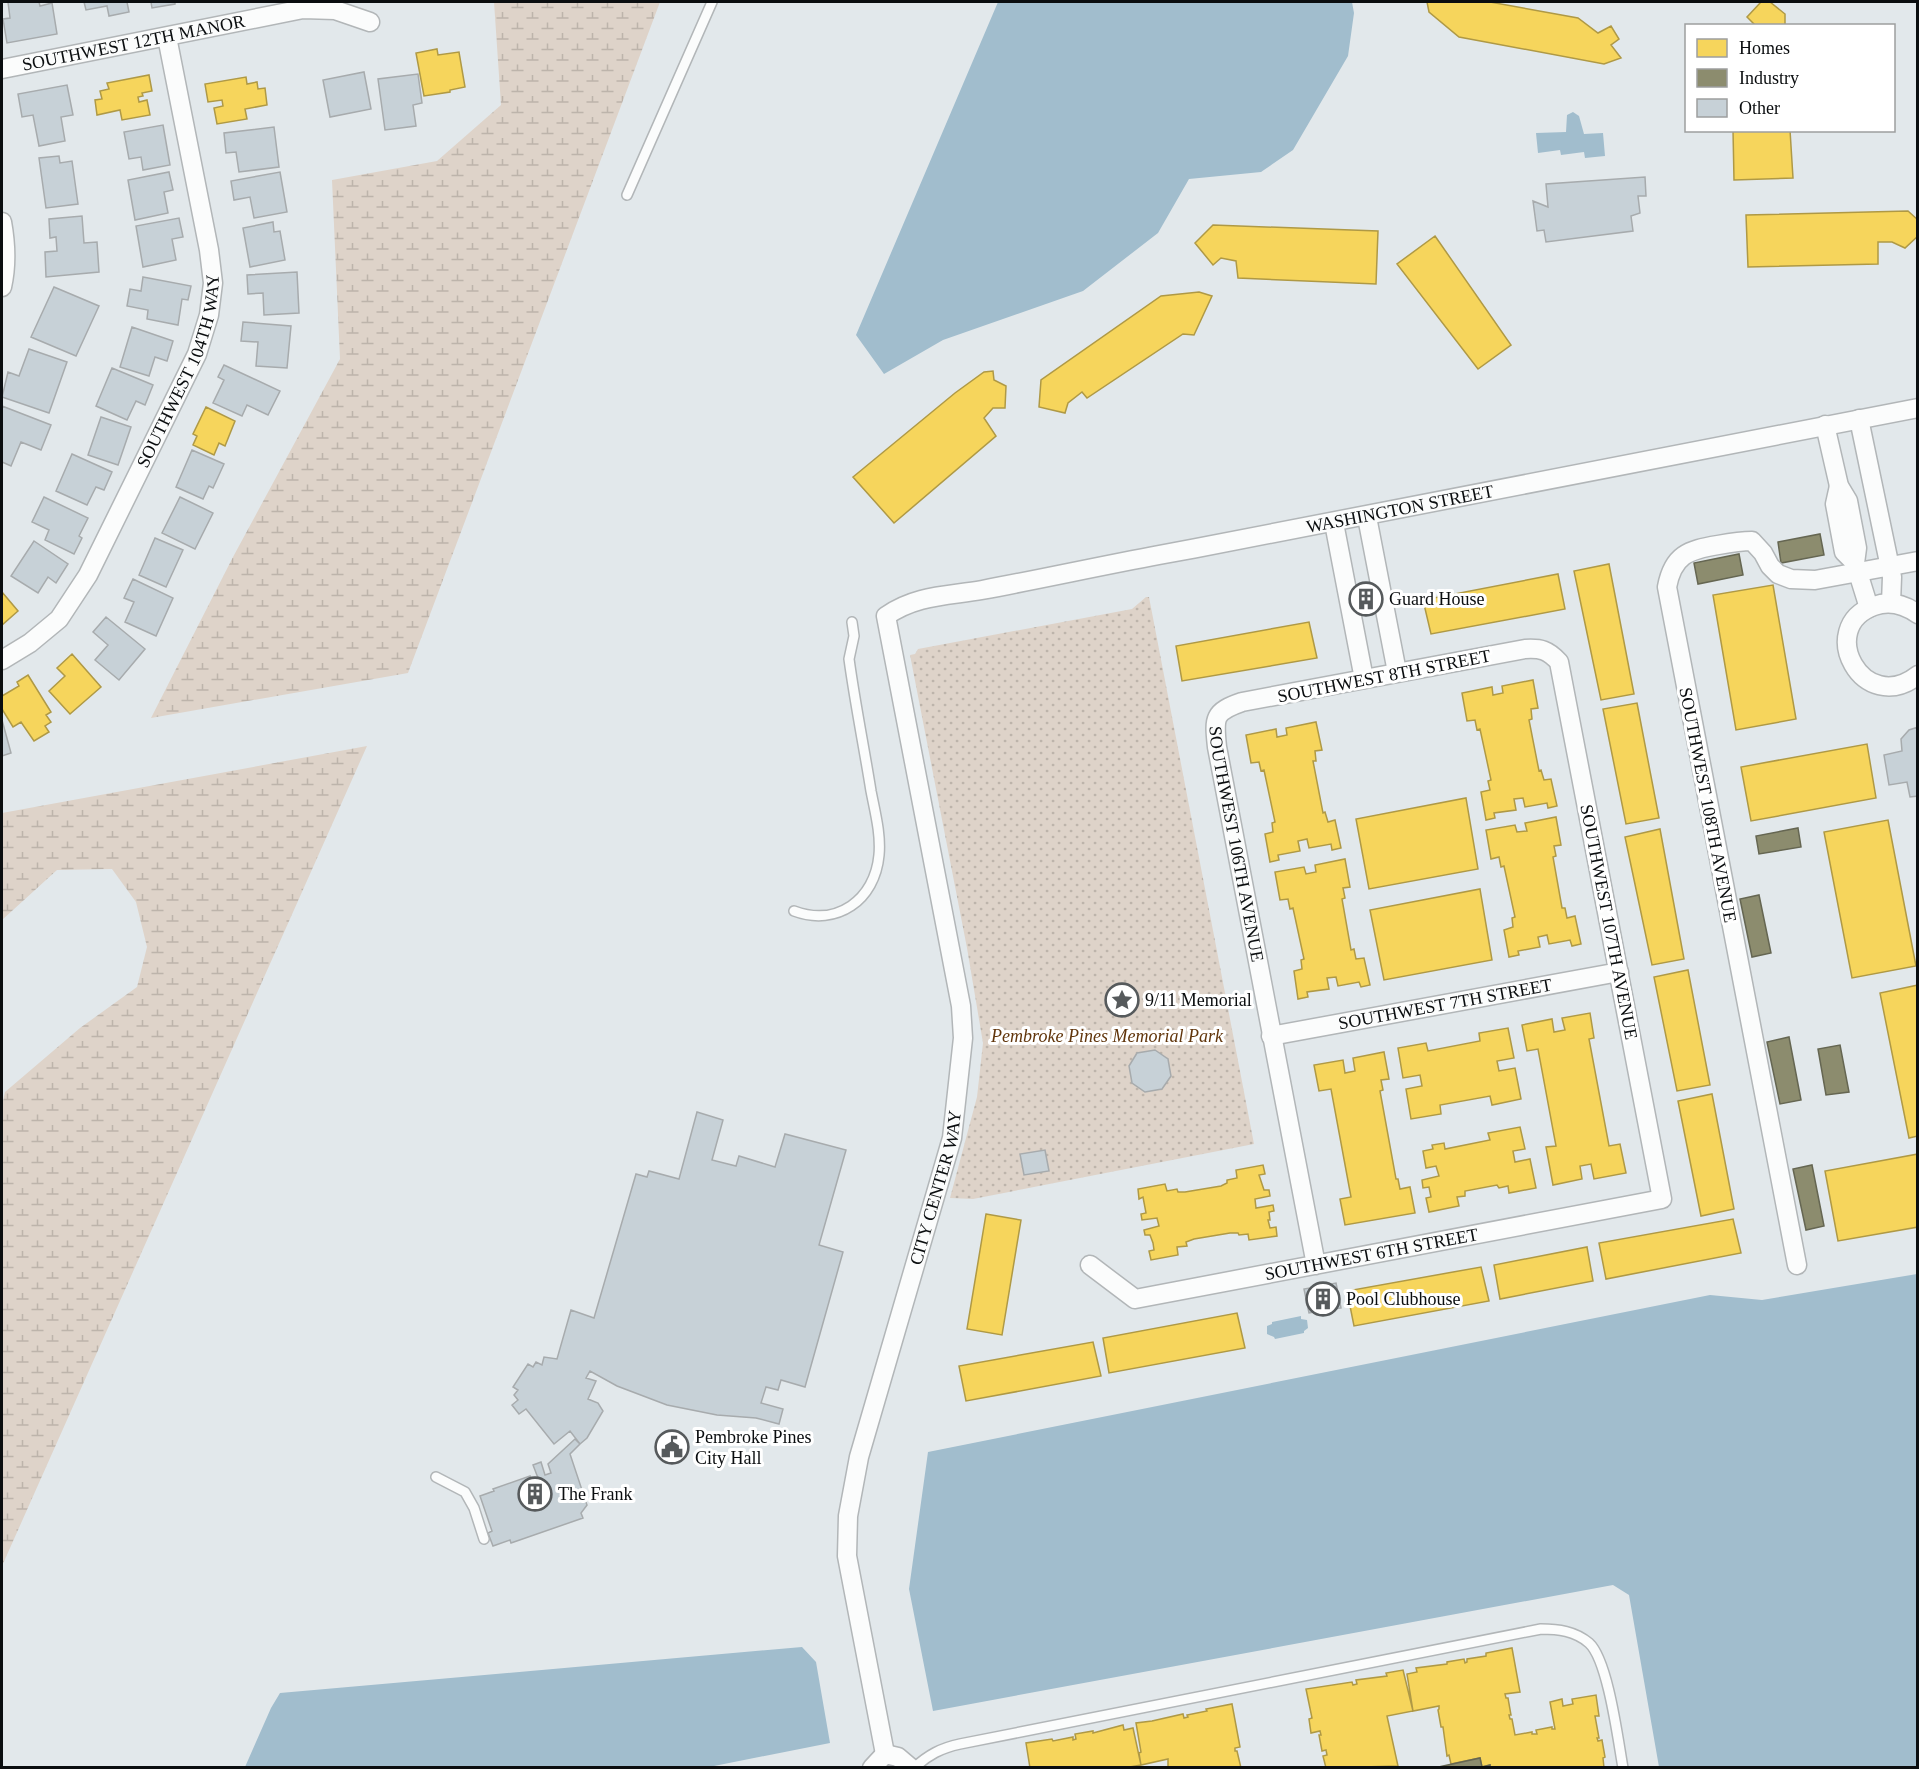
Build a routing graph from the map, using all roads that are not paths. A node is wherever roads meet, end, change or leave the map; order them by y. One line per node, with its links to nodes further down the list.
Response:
1 (712, 2): 5 (lane)
2 (370, 22): 3 (street, SOUTHWEST 12TH MANOR)
3 (167, 37): 4 (street, SOUTHWEST 12TH MANOR); 25 (street, SOUTHWEST 104TH WAY)
4 (2, 69)
5 (627, 195)
6 (2, 222): 7 (street)
7 (2, 287)
8 (1917, 408): 9 (street, WASHINGTON STREET)
9 (1859, 419): 10 (street, WASHINGTON STREET); 12 (street)
10 (1825, 425): 11 (street); 13 (street, WASHINGTON STREET)
11 (1844, 494): 12 (street); 16 (street)
12 (1875, 496): 16 (street)
13 (1367, 517): 14 (street, WASHINGTON STREET); 19 (street)
14 (1334, 523): 21 (street, WASHINGTON STREET); 22 (street)
15 (1917, 561): 16 (street)
16 (1869, 567): 17 (street); 18 (street); 36 (street, SOUTHWEST 108TH AVENUE)
17 (1891, 603): 18 (street); 20 (street)
18 (1869, 608): 27 (street)
19 (1385, 614): 22 (street); 26 (street)
20 (1917, 614)
21 (886, 616): 39 (street, CITY CENTER WAY)
22 (1352, 619): 28 (street)
23 (852, 622): 30 (lane)
24 (1546, 650): 26 (street, SOUTHWEST 8TH STREET); 31 (street, SOUTHWEST 107TH AVENUE)
25 (2, 659)
26 (1396, 672): 28 (street, SOUTHWEST 8TH STREET)
27 (1917, 675)
28 (1364, 679): 29 (street, SOUTHWEST 8TH STREET)
29 (1223, 710): 32 (street, SOUTHWEST 106TH AVENUE)
30 (794, 910)
31 (1619, 972): 32 (street, SOUTHWEST 7TH STREET); 33 (street, SOUTHWEST 107TH AVENUE)
32 (1271, 1036): 34 (street, SOUTHWEST 106TH AVENUE)
33 (1662, 1199): 34 (street, SOUTHWEST 6TH STREET)
34 (1316, 1264): 35 (street, SOUTHWEST 6TH STREET)
35 (1090, 1265)
36 (1797, 1265)
37 (436, 1477): 38 (lane)
38 (484, 1539)
39 (885, 1754): 40 (street); 41 (street)
40 (872, 1767)
41 (913, 1767): 42 (lane)
42 (1623, 1767)

